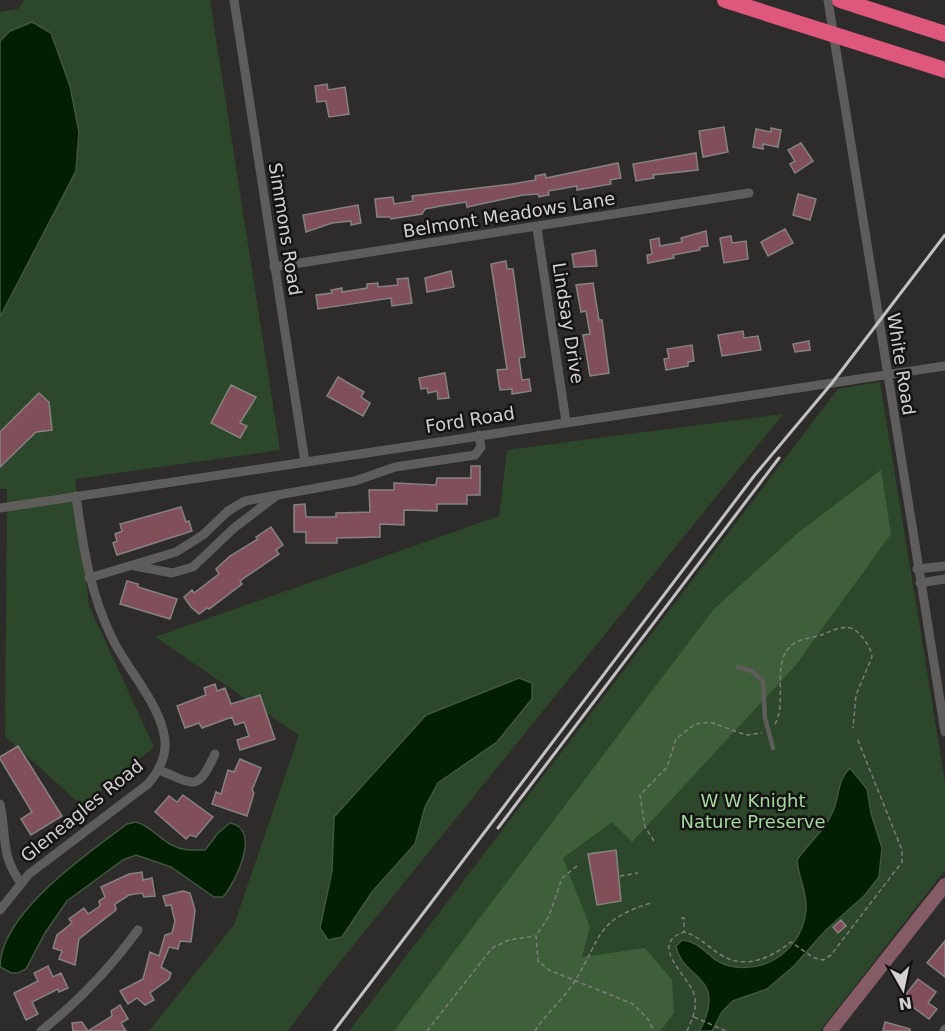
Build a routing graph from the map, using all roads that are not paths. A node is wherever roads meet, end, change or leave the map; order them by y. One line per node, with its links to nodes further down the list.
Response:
1 (234, 0): 9 (street, Simmons Road)
2 (725, 0): 6 (highway)
3 (828, 0): 11 (street, White Road)
4 (840, 0): 5 (highway)
5 (945, 34)
6 (945, 70)
7 (749, 193): 8 (street, Belmont Meadows Lane)
8 (537, 228): 9 (street, Belmont Meadows Lane); 12 (street, Lindsay Drive)
9 (274, 267): 14 (street, Simmons Road)
10 (945, 366): 11 (street, Ford Road)
11 (886, 374): 12 (street, Ford Road); 20 (street, White Road)
12 (567, 422): 13 (street, Ford Road)
13 (479, 435): 14 (street, Ford Road); 15 (street)
14 (305, 462): 16 (street, Ford Road)
15 (278, 495): 18 (street); 18 (street)
16 (76, 496): 17 (street, Ford Road); 21 (street, Gleneagles Road)
17 (0, 508)
18 (135, 566): 21 (street)
19 (945, 566): 20 (street)
20 (917, 569): 23 (street, White Road)
21 (89, 578): 28 (street, Gleneagles Road)
22 (945, 579): 23 (street)
23 (920, 583): 25 (street, White Road)
24 (738, 667): 26 (lane)
25 (945, 732)
26 (773, 748)
27 (214, 754): 28 (street)
28 (159, 770): 30 (street, Gleneagles Road)
29 (0, 804): 30 (street)
30 (21, 883): 32 (street, Gleneagles Road)
31 (945, 885): 35 (main road)
32 (0, 910)
33 (138, 930): 34 (street)
34 (41, 1031)
35 (830, 1031)

